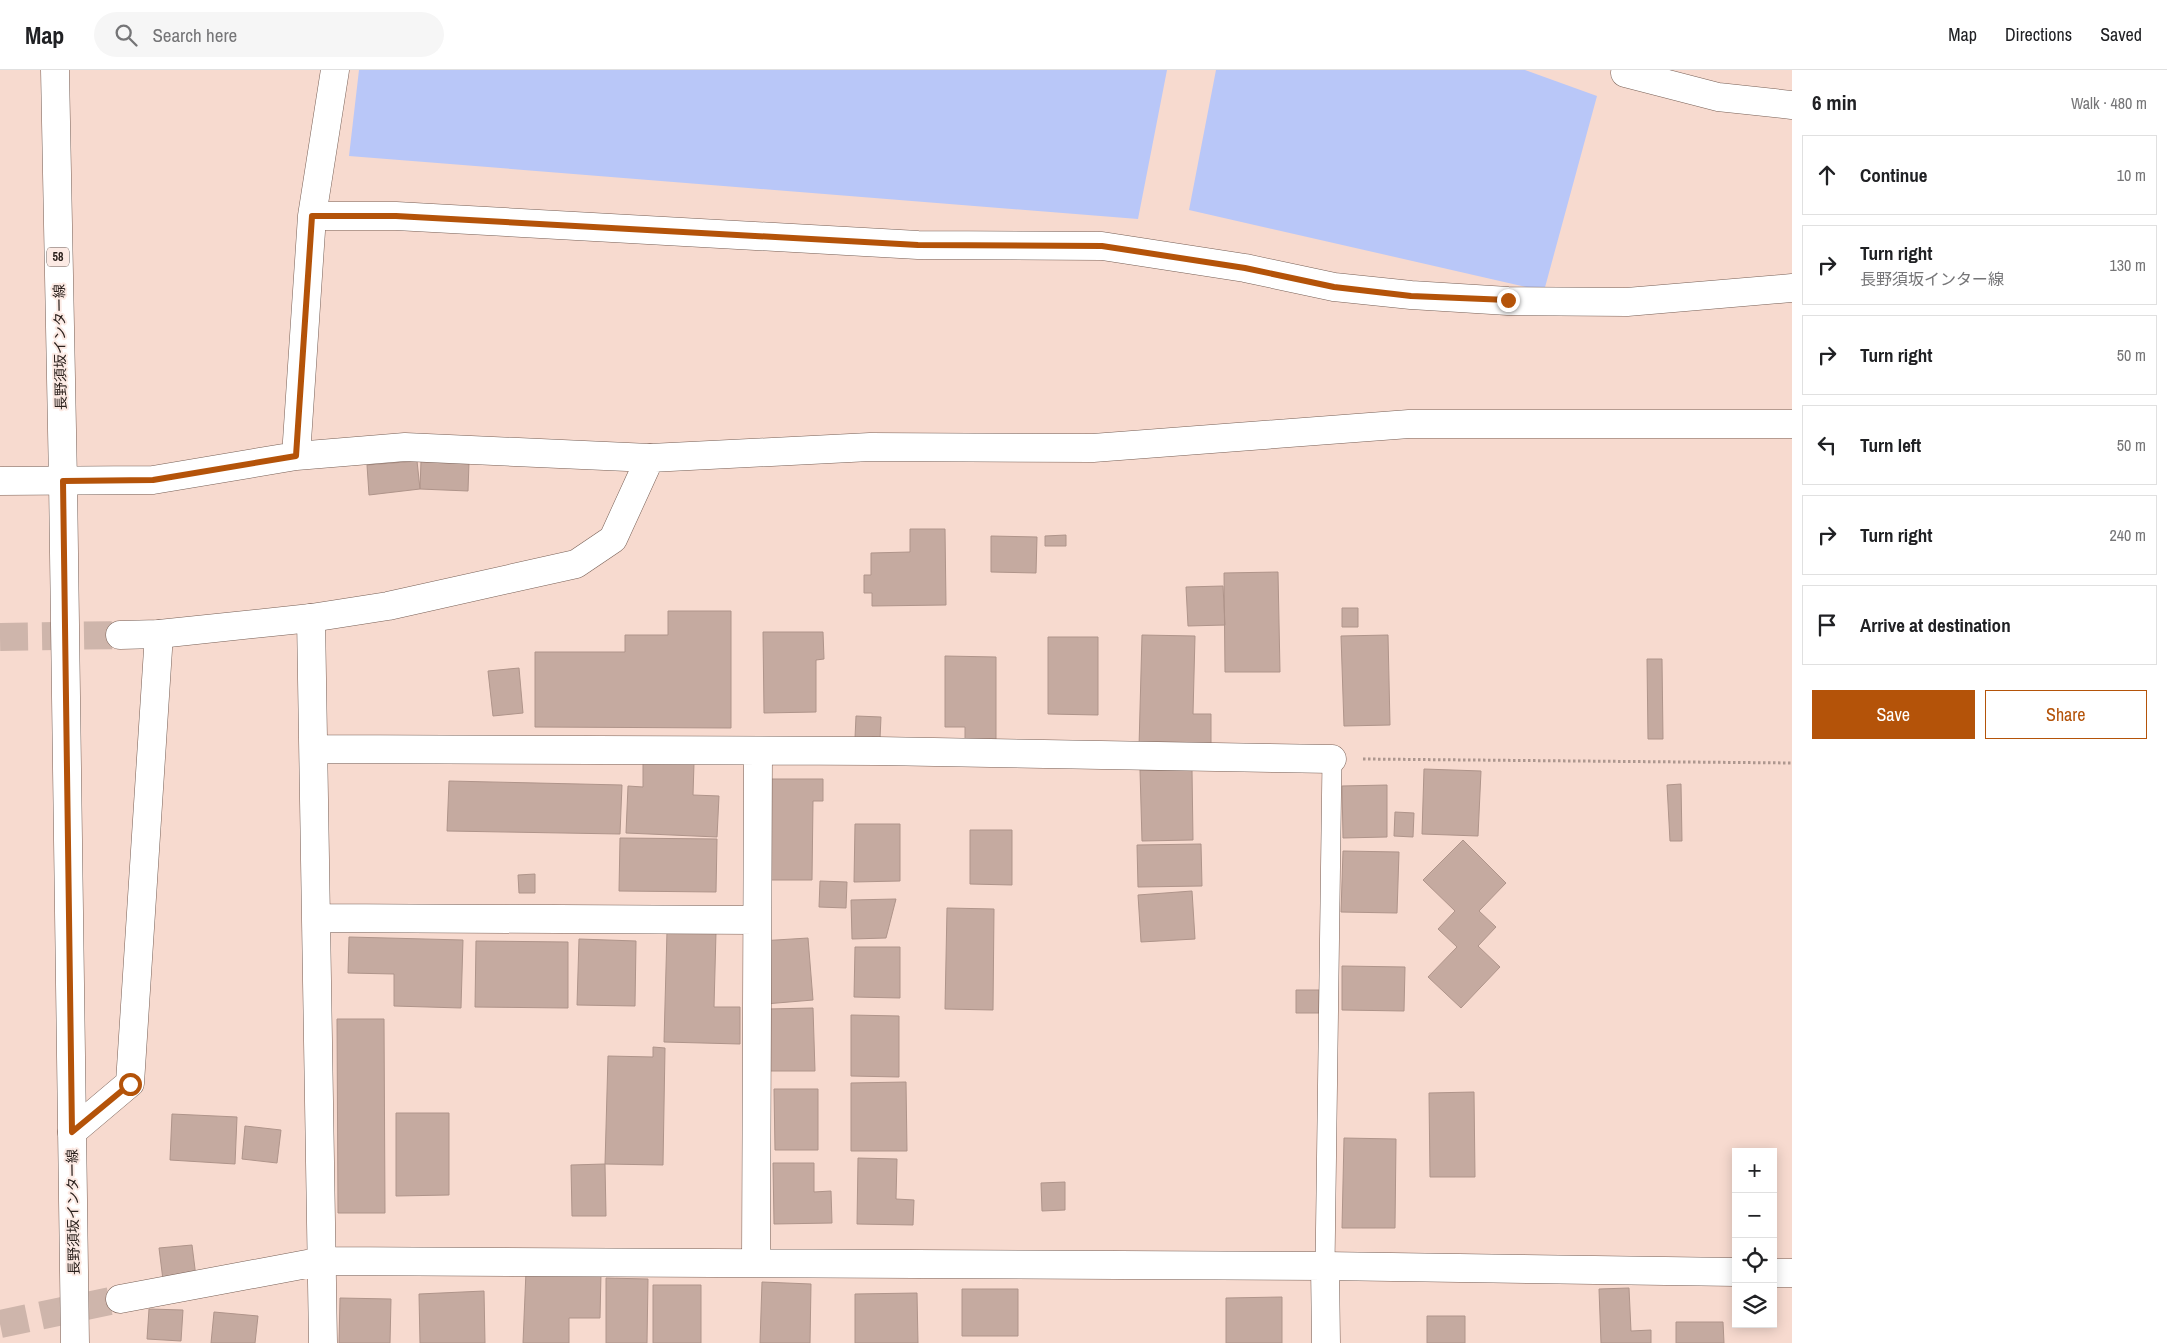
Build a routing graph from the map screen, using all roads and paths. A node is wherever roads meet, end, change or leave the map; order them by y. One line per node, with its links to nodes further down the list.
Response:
1 (55, 70): 11 (street, 長野須坂インター線 / 58)
2 (335, 70): 5 (street)
3 (1621, 72): 4 (street)
4 (1792, 105)
5 (312, 216): 6 (street); 8 (street)
6 (1792, 288)
7 (1792, 424): 9 (street)
8 (296, 456): 9 (street); 11 (street)
9 (650, 458): 12 (street)
10 (0, 481): 11 (street)
11 (63, 481): 21 (street, 長野須坂インター線 / 58)
12 (311, 618): 13 (street); 15 (street)
13 (159, 634): 14 (street); 21 (street)
14 (120, 635)
15 (314, 749): 16 (street); 19 (street)
16 (758, 751): 17 (street); 20 (street)
17 (1332, 759): 18 (path); 24 (lane)
18 (1792, 763)
19 (317, 918): 20 (street); 22 (street)
20 (756, 920): 23 (street)
21 (72, 1132): 29 (street, 長野須坂インター線 / 58)
22 (323, 1261): 23 (street); 28 (street); 30 (street)
23 (756, 1263): 24 (street)
24 (1325, 1266): 25 (street); 31 (street)
25 (1732, 1272)
26 (1777, 1273): 27 (street)
27 (1792, 1273)
28 (120, 1299)
29 (75, 1343)
30 (323, 1343)
31 (1326, 1343)

